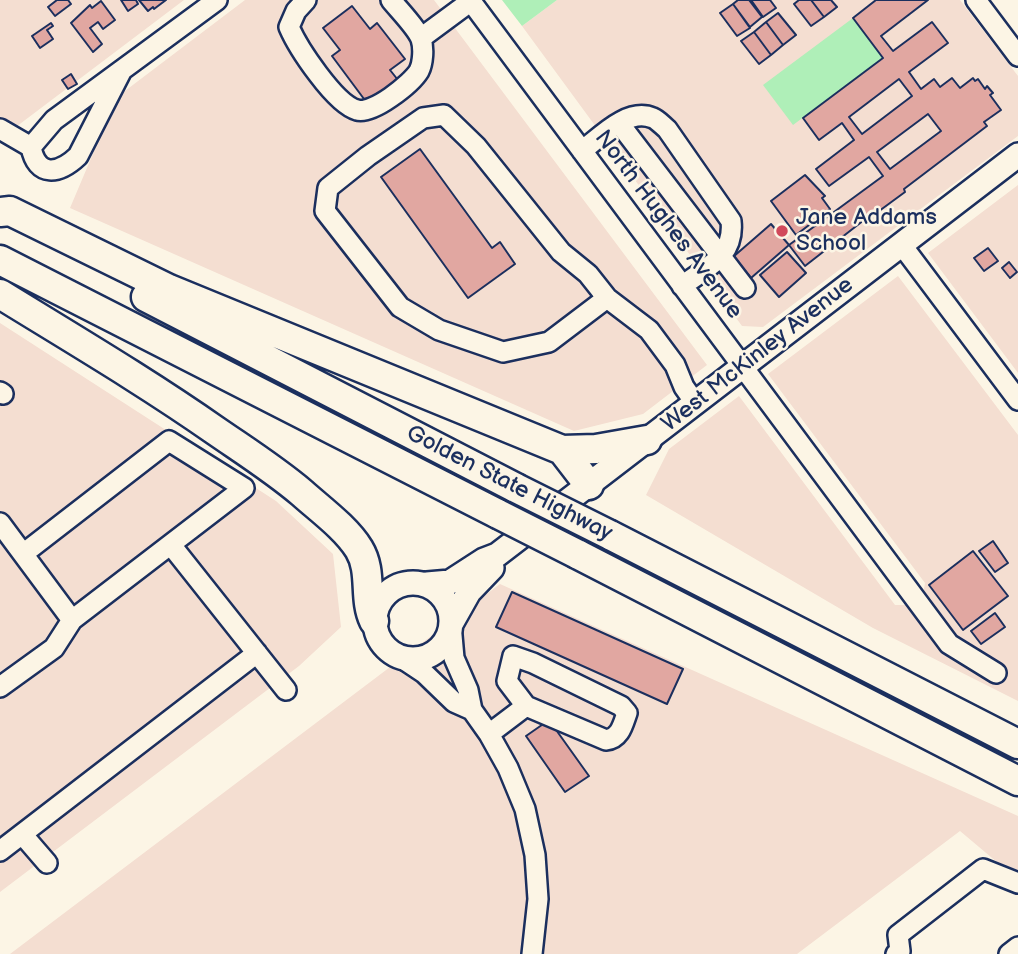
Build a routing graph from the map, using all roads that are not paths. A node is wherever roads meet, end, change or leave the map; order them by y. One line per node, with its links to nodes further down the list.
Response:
1 (217, 0): 8 (street)
2 (306, 0): 6 (street)
3 (391, 0): 6 (street)
4 (470, 0): 6 (street); 12 (street, North Hughes Avenue)
5 (976, 0): 7 (street)
6 (421, 38)
7 (1018, 56)
8 (121, 72): 11 (street); 11 (street)
9 (620, 123): 12 (street); 17 (street); 17 (street)
10 (0, 129): 11 (street)
11 (31, 147)
12 (582, 151): 19 (street, North Hughes Avenue)
13 (1018, 155): 16 (main road, West McKinley Avenue)
14 (0, 212): 27 (highway)
15 (0, 222): 45 (highway, Golden State Highway, bridge)
16 (901, 244): 23 (main road, West McKinley Avenue); 24 (street)
17 (720, 257): 19 (street); 20 (street)
18 (0, 260): 46 (highway, Golden State Highway, bridge)
19 (682, 286): 23 (street, North Hughes Avenue)
20 (746, 288)
21 (0, 294): 35 (highway)
22 (607, 298): 22 (street); 25 (street)
23 (744, 367): 25 (main road, West McKinley Avenue); 39 (street, North Hughes Avenue)
24 (1018, 400)
25 (696, 404): 26 (main road, West McKinley Avenue)
26 (647, 440): 27 (highway); 28 (main road, West McKinley Avenue)
27 (562, 450): 28 (highway)
28 (589, 485): 32 (main road, West McKinley Avenue)
29 (0, 523): 31 (street)
30 (171, 545): 31 (street); 34 (street); 37 (street)
31 (23, 554): 34 (street)
32 (497, 555): 33 (main road, West McKinley Avenue); 36 (main road, West McKinley Avenue)
33 (427, 584): 35 (main road, West McKinley Avenue); 36 (main road)
34 (72, 620): 40 (street)
35 (374, 621): 38 (main road)
36 (451, 624): 38 (main road, West McKinley Avenue); 43 (street)
37 (257, 653): 41 (street); 47 (street)
38 (400, 657): 43 (street)
39 (996, 673)
40 (0, 687)
41 (286, 690)
42 (526, 706): 42 (street); 44 (street)
43 (471, 710): 44 (street)
44 (489, 734): 52 (street)
45 (1018, 744)
46 (1018, 781)
47 (22, 834): 48 (street); 49 (street)
48 (0, 851)
49 (47, 863)
50 (1018, 883): 53 (street)
51 (1018, 947): 54 (street)
52 (532, 954)
53 (896, 954)
54 (1009, 954)

